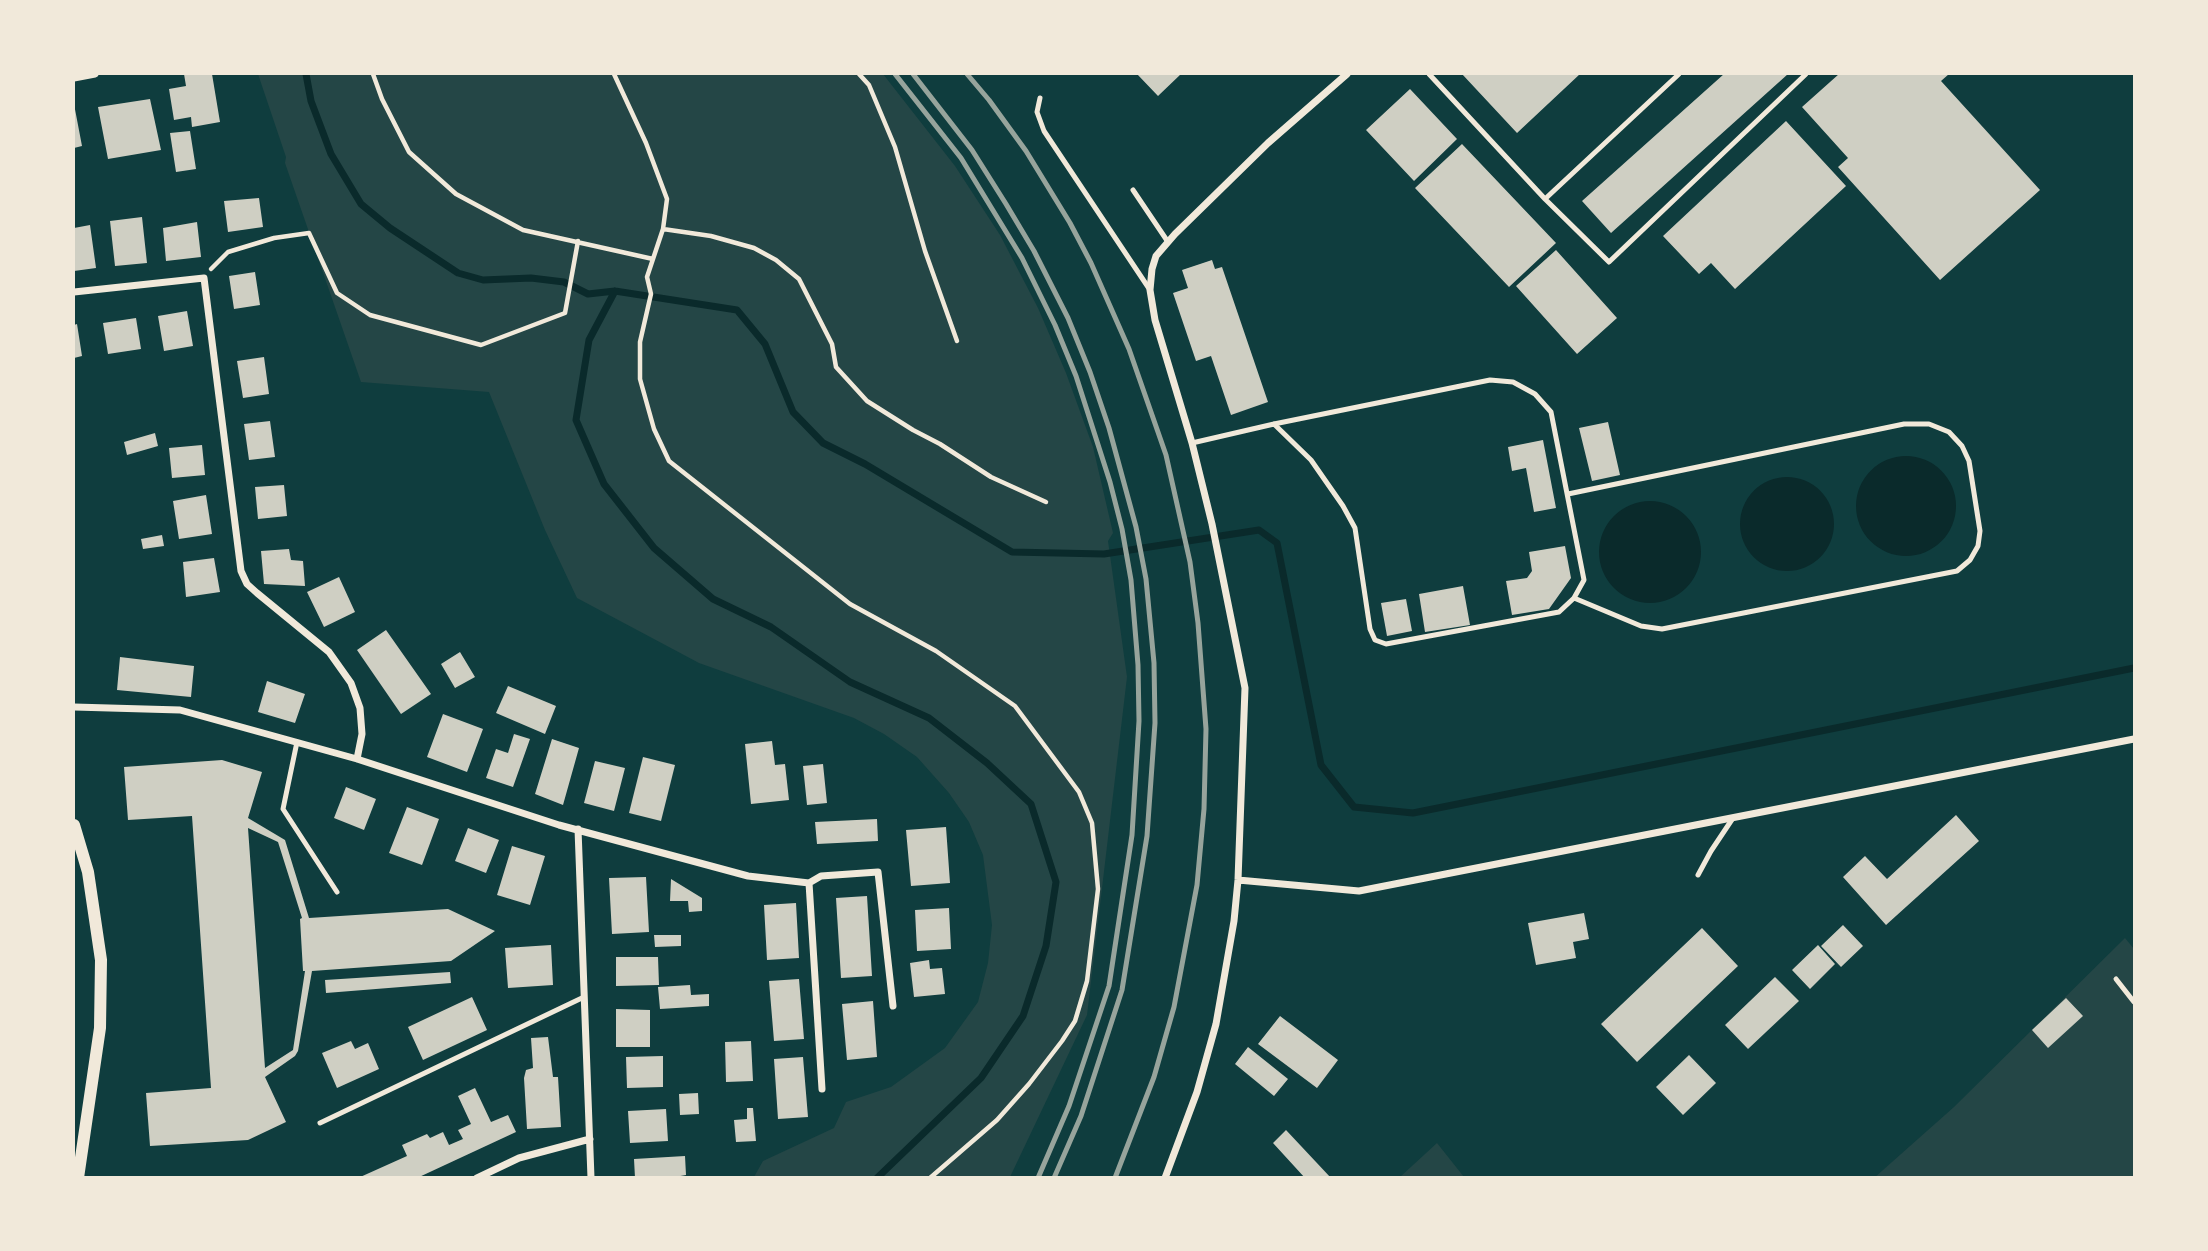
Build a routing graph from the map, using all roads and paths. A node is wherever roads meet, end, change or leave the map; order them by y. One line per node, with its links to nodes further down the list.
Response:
1 (94, 74): 9 (street)
2 (373, 74): 14 (path)
3 (614, 74): 13 (path)
4 (859, 74): 20 (path)
5 (1347, 74): 15 (street)
6 (1429, 74): 12 (lane)
7 (1679, 74): 12 (lane)
8 (1806, 74): 12 (lane)
9 (74, 78)
10 (1040, 98): 18 (lane)
11 (1133, 190): 15 (lane)
12 (1545, 200)
13 (663, 229): 16 (path); 24 (path)
14 (578, 241): 16 (path); 17 (path)
15 (1168, 242): 18 (street)
16 (653, 259): 48 (path)
17 (204, 278): 19 (street); 29 (street)
18 (1150, 290): 22 (street)
19 (74, 292)
20 (957, 341)
21 (1274, 425): 22 (lane); 23 (lane); 25 (lane)
22 (1192, 443): 34 (street)
23 (1568, 494): 25 (lane); 25 (lane)
24 (1046, 502)
25 (1574, 598)
26 (74, 708): 28 (street)
27 (2134, 739): 30 (street)
28 (297, 742): 29 (street); 36 (lane)
29 (357, 759): 32 (street)
30 (1735, 816): 33 (lane); 34 (street)
31 (74, 825): 44 (street)
32 (578, 829): 35 (street); 38 (street)
33 (1698, 875)
34 (1238, 880): 49 (street)
35 (809, 883): 40 (street); 41 (street)
36 (337, 892)
37 (2116, 979): 39 (lane)
38 (584, 997): 42 (lane); 43 (street)
39 (2134, 1002)
40 (893, 1006)
41 (822, 1089)
42 (320, 1123)
43 (590, 1139): 46 (street); 47 (street)
44 (78, 1154): 45 (street)
45 (78, 1178)
46 (477, 1178)
47 (591, 1178)
48 (930, 1178)
49 (1165, 1178)

